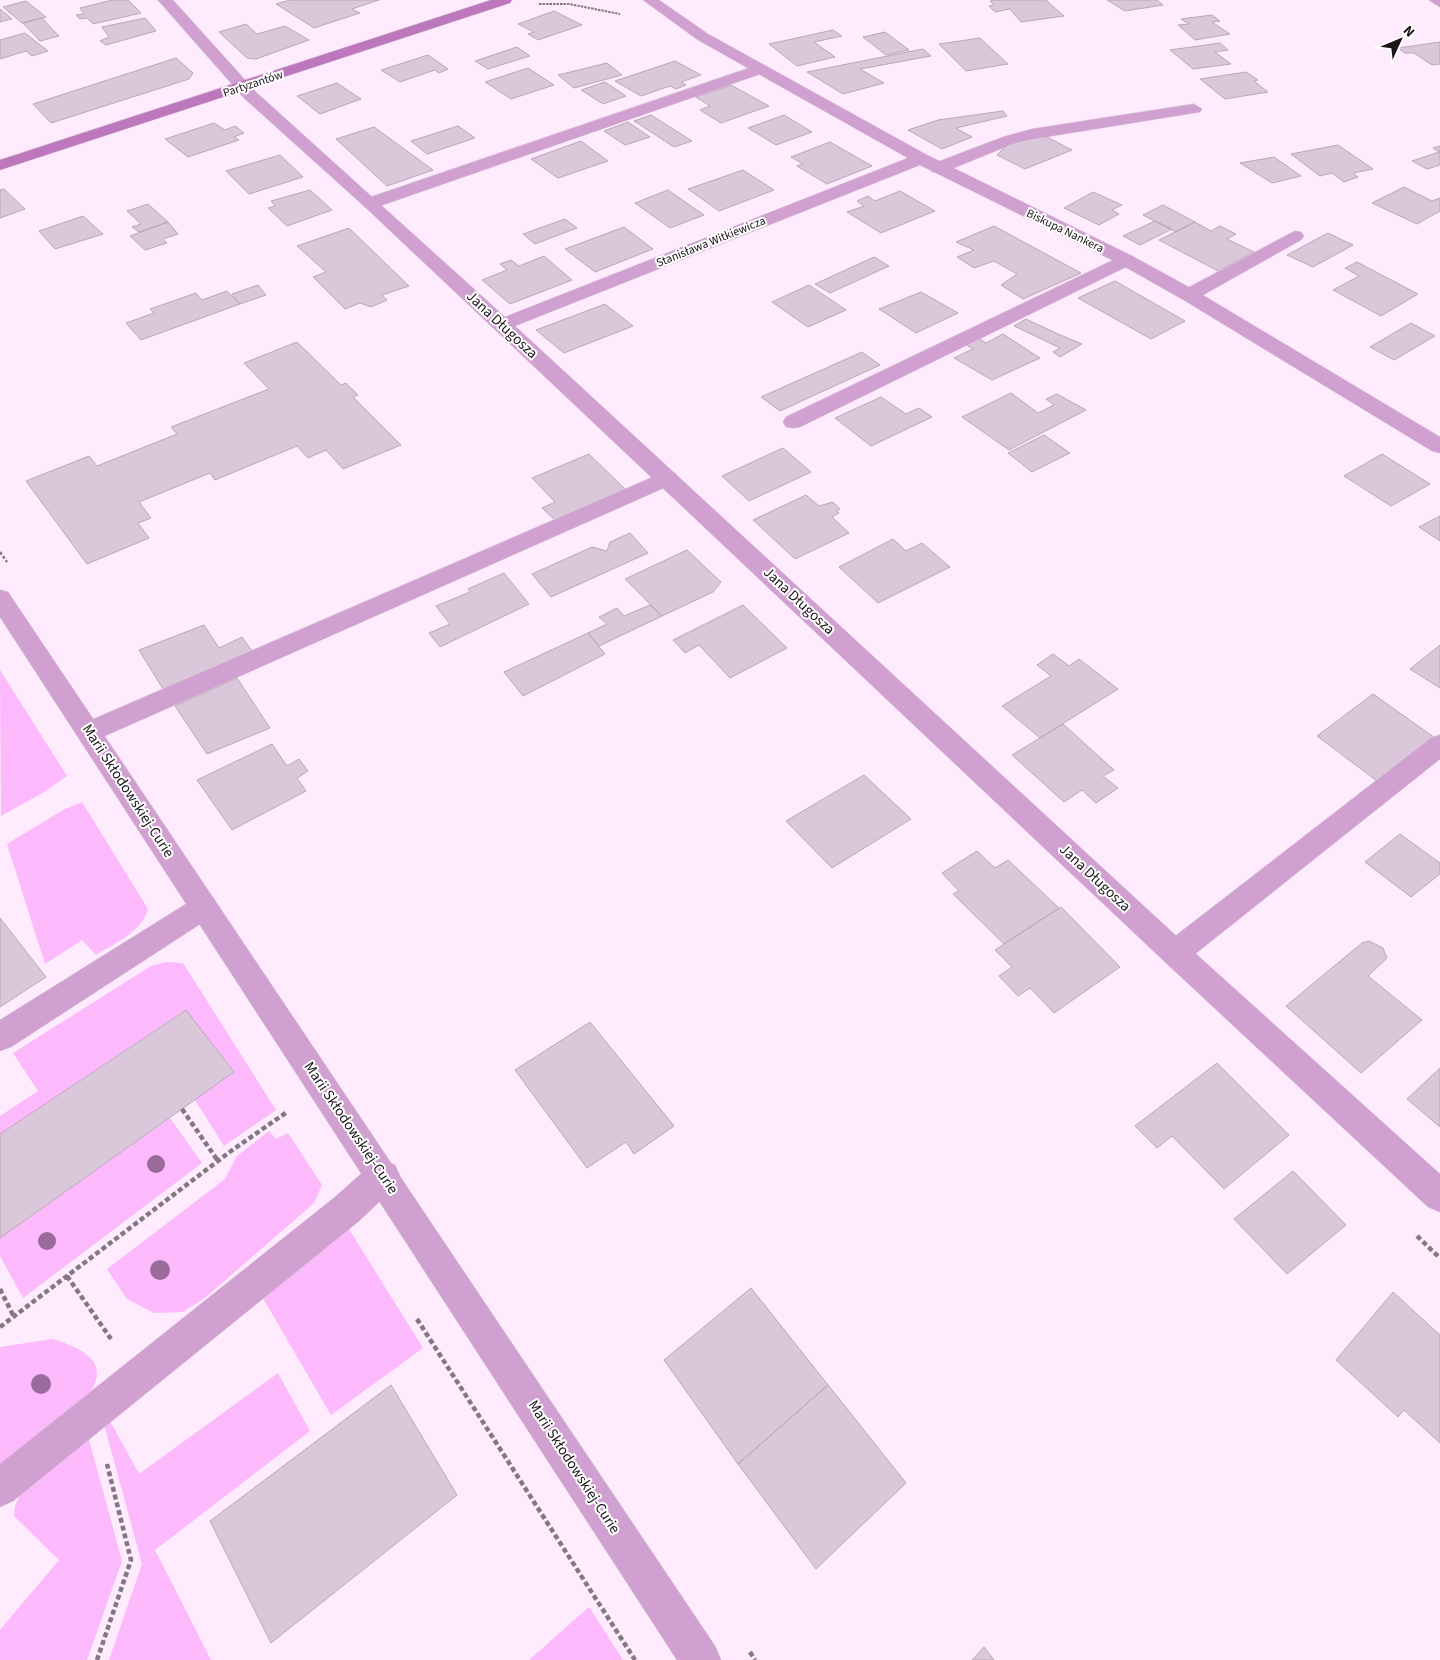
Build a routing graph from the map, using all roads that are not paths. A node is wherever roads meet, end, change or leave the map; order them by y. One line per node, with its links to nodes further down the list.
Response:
1 (165, 0): 9 (street, Jana Długosza)
2 (505, 0): 9 (street, Partyzantów)
3 (666, 0): 7 (street)
4 (1436, 0): 6 (street)
5 (644, 2): 7 (street, Biskupa Nankera)
6 (1440, 2)
7 (680, 22): 8 (street, Biskupa Nankera)
8 (760, 70): 11 (street, Biskupa Nankera); 14 (street)
9 (242, 87): 12 (street, Partyzantów); 14 (street, Jana Długosza)
10 (1194, 109): 13 (street)
11 (921, 159): 13 (street, Biskupa Nankera); 18 (street, Stanisława Witkiewicza)
12 (0, 165)
13 (938, 168): 16 (street, Biskupa Nankera)
14 (371, 203): 18 (street, Jana Długosza)
15 (1295, 236): 17 (street)
16 (1126, 260): 17 (street, Biskupa Nankera); 19 (street)
17 (1189, 295): 20 (street, Biskupa Nankera)
18 (502, 325): 21 (street, Jana Długosza)
19 (792, 422)
20 (1440, 446)
21 (667, 478): 23 (street); 26 (street, Jana Długosza)
22 (0, 598): 23 (street, Marii Skłodowskiej-Curie)
23 (89, 732): 25 (street, Marii Skłodowskiej-Curie)
24 (1440, 745): 26 (street)
25 (204, 907): 27 (street); 28 (street, Marii Skłodowskiej-Curie)
26 (1175, 953): 29 (street, Jana Długosza)
27 (0, 1037)
28 (383, 1176): 30 (street); 31 (street, Marii Skłodowskiej-Curie)
29 (1440, 1196)
30 (0, 1488)
31 (700, 1660)

